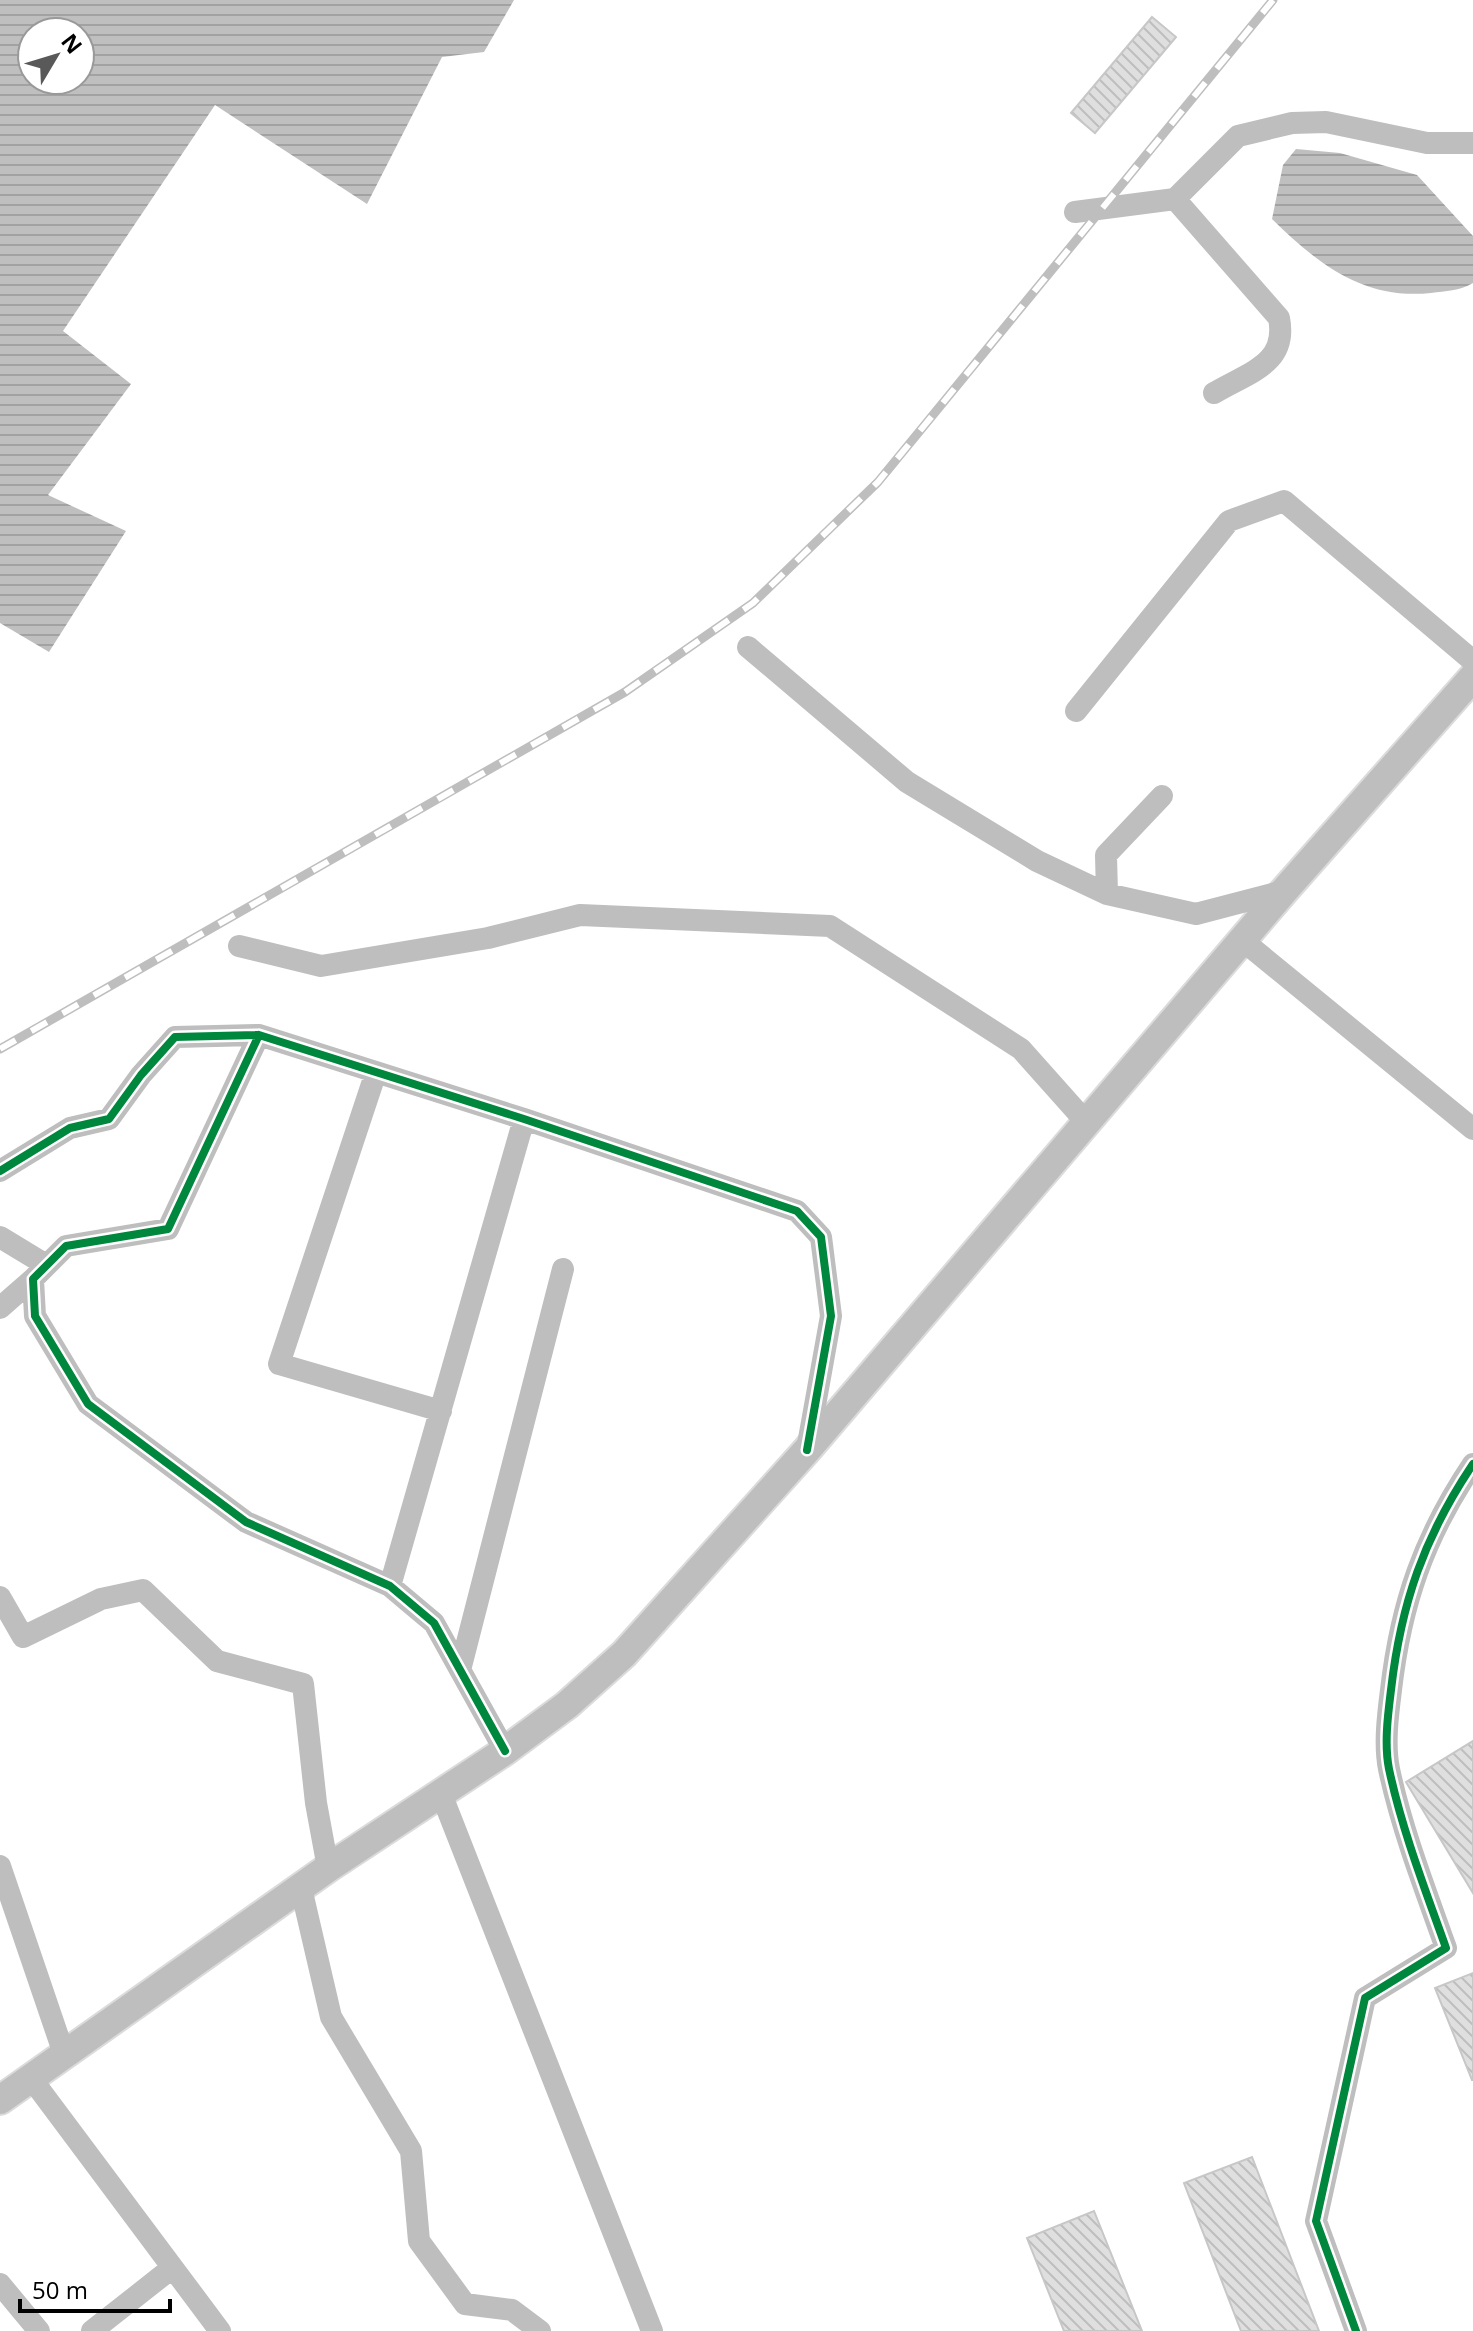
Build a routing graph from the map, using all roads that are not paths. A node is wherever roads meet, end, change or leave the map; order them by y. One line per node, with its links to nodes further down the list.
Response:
1 (1473, 143): 2 (street)
2 (1175, 199): 3 (street); 4 (street)
3 (1075, 212)
4 (1214, 393)
5 (748, 647): 11 (street)
6 (1473, 661): 8 (street)
7 (1473, 677): 10 (main road)
8 (1076, 711)
9 (1162, 796): 11 (street)
10 (1284, 891): 11 (street); 12 (main road)
11 (1107, 894)
12 (1242, 940): 17 (main road); 18 (street)
13 (239, 946): 17 (street)
14 (259, 1035): 15 (street); 19 (street); 22 (street)
15 (376, 1072): 16 (street); 24 (street)
16 (524, 1119): 24 (street); 25 (street)
17 (1086, 1122): 25 (main road)
18 (1473, 1129)
19 (0, 1171)
20 (0, 1237): 22 (street)
21 (563, 1269): 29 (street)
22 (39, 1272): 23 (street); 27 (street)
23 (0, 1308)
24 (441, 1411): 27 (street)
25 (807, 1450): 30 (main road)
26 (1473, 1464): 45 (street)
27 (390, 1586): 29 (street)
28 (0, 1597): 33 (street)
29 (460, 1670): 30 (street)
30 (505, 1751): 31 (main road)
31 (442, 1796): 33 (main road); 44 (street)
32 (0, 1866): 35 (street)
33 (328, 1868): 34 (main road)
34 (301, 1888): 35 (main road); 43 (street)
35 (64, 2054): 36 (main road)
36 (31, 2078): 37 (main road); 38 (street)
37 (0, 2100)
38 (172, 2268): 41 (street); 42 (street)
39 (0, 2284): 40 (street)
40 (39, 2331)
41 (92, 2331)
42 (220, 2331)
43 (540, 2331)
44 (652, 2331)
45 (1356, 2331)

